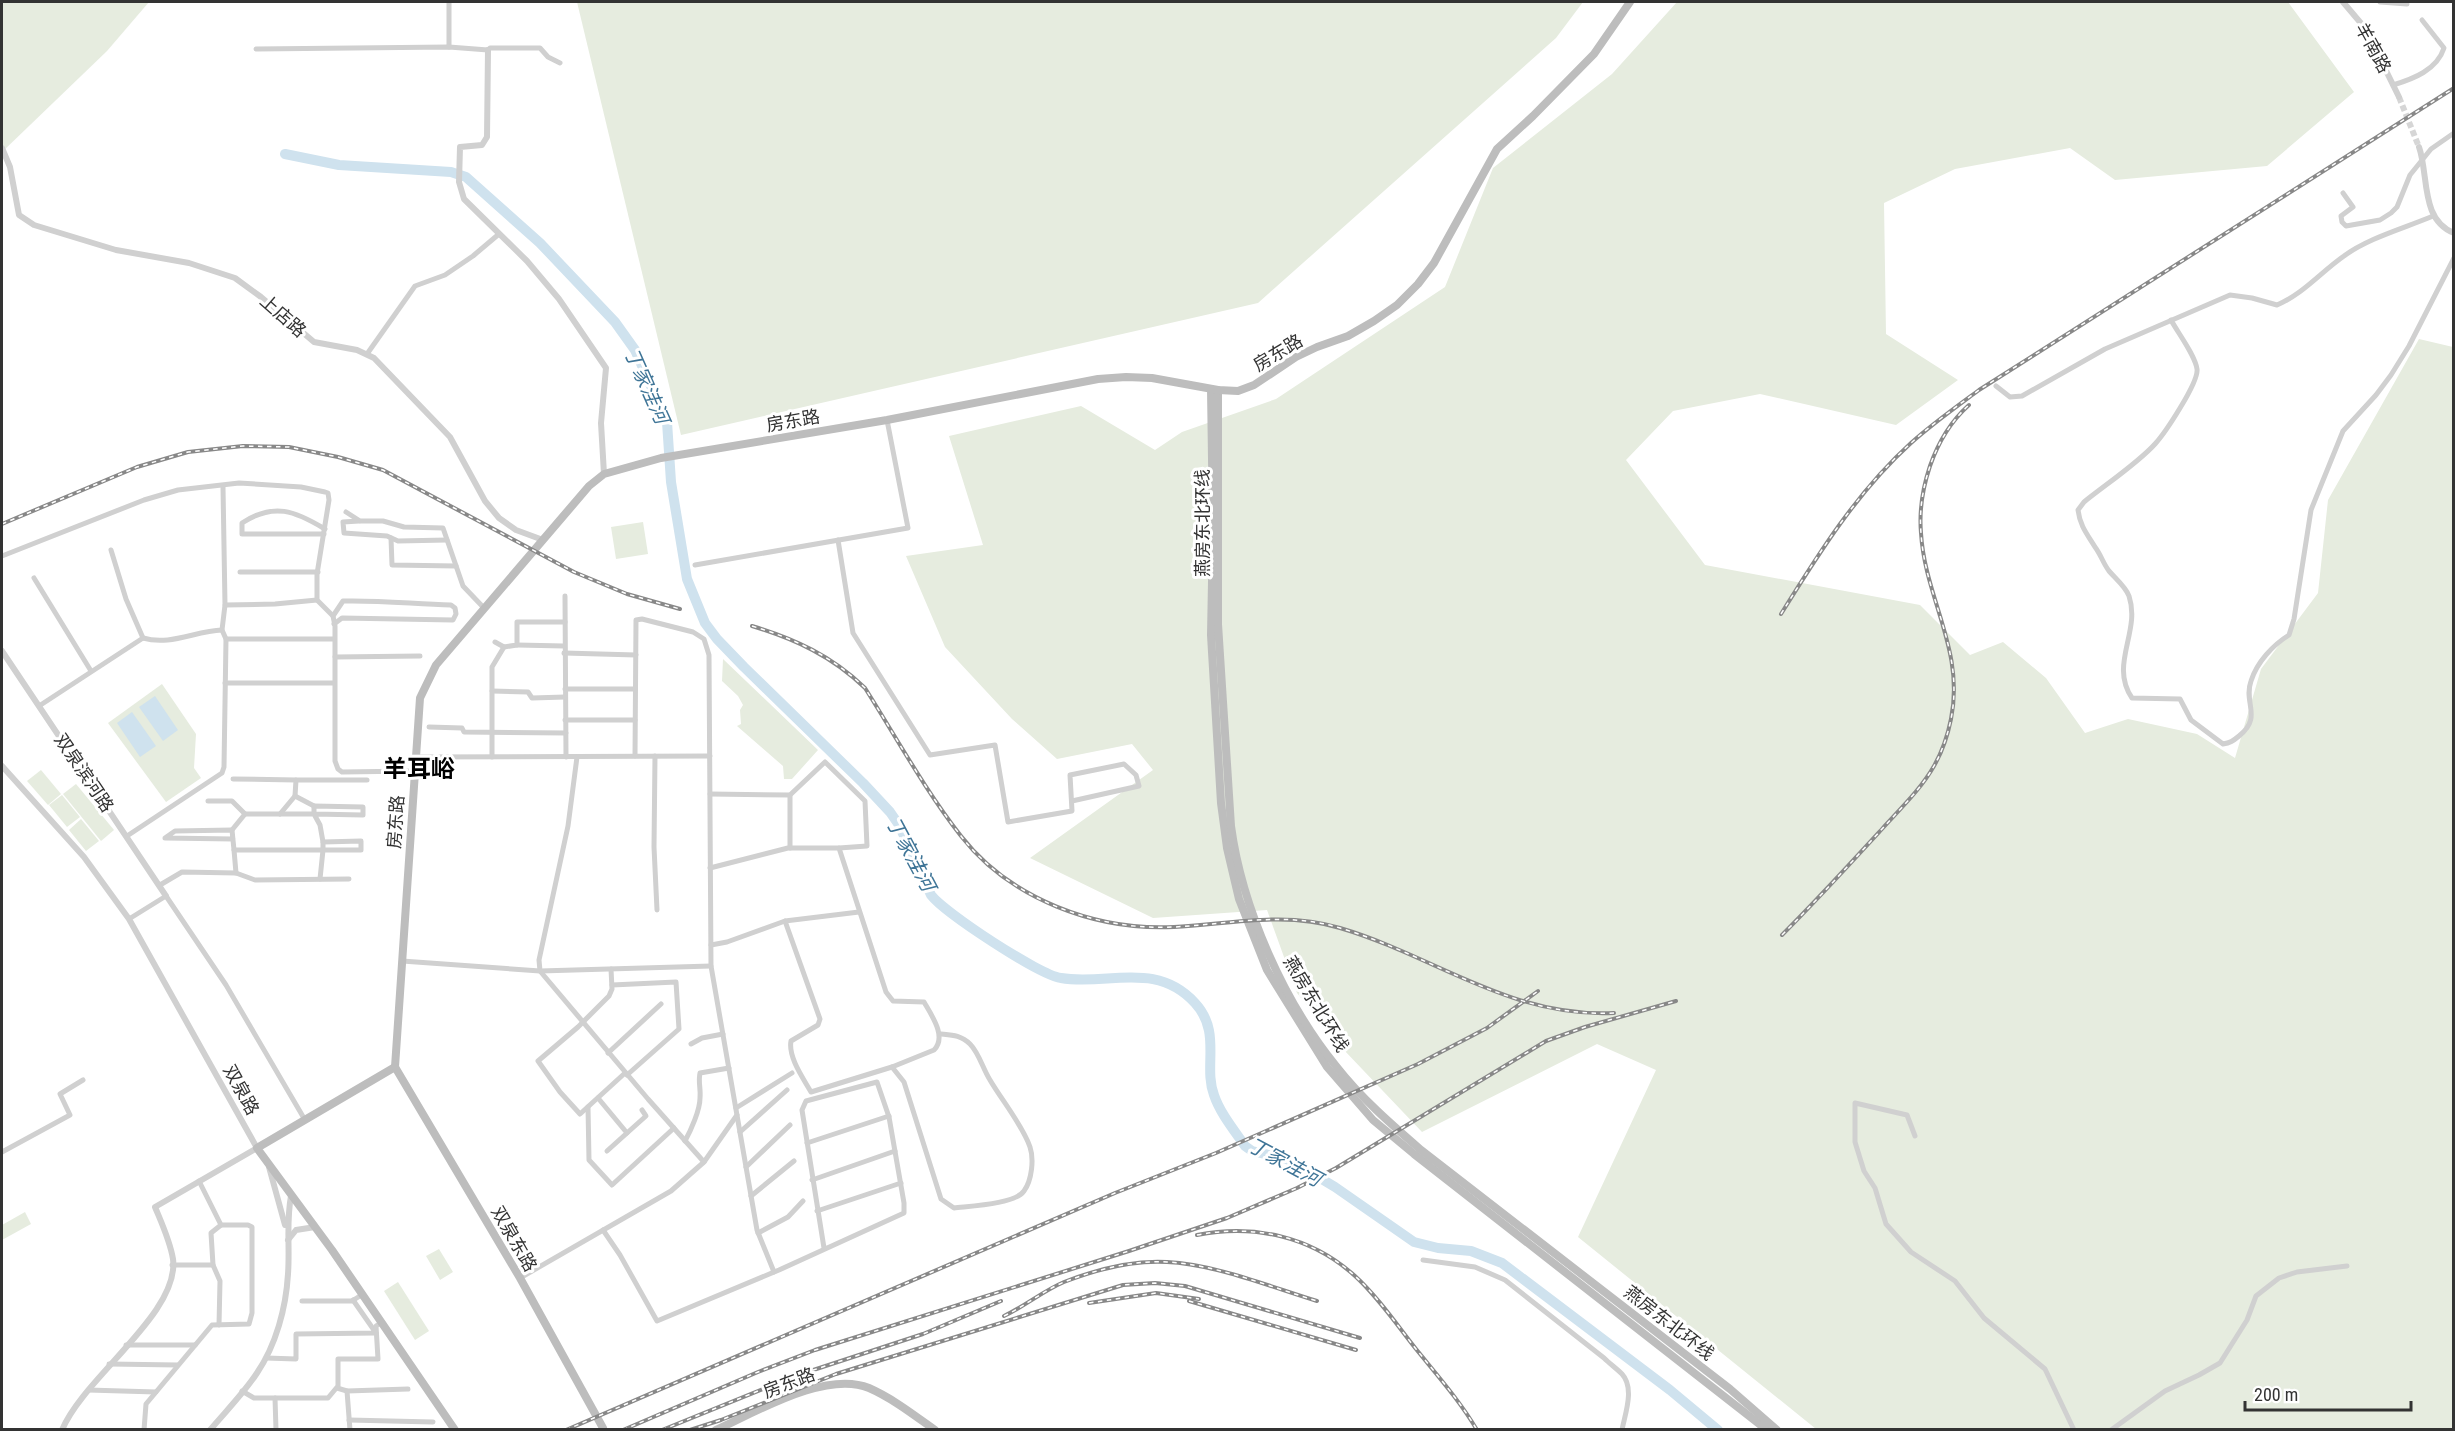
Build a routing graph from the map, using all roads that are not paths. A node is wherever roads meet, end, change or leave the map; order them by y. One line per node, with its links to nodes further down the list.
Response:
1 (449, 2): 7 (street)
2 (1630, 2): 25 (main road, 房东路)
3 (2343, 2): 11 (street, 羊南路)
4 (2380, 2): 5 (street)
5 (2407, 4)
6 (2422, 20): 11 (street)
7 (449, 47): 8 (street); 9 (street)
8 (256, 49)
9 (488, 50): 10 (street); 19 (street)
10 (560, 63)
11 (2393, 85): 12 (street, 羊南路)
12 (2399, 97)
13 (2454, 134): 16 (street)
14 (2419, 147): 16 (street)
15 (2, 148): 23 (street, 上店路)
16 (2423, 159): 17 (street); 18 (street)
17 (2343, 193)
18 (2433, 216): 20 (street); 22 (street)
19 (499, 234): 23 (street); 27 (street)
20 (2454, 234)
21 (2454, 258): 22 (street)
22 (2170, 320): 24 (street)
23 (367, 354): 34 (street, 上店路)
24 (1996, 386)
25 (1214, 390): 26 (main road, 房东路); 111 (main road, 燕房东北环线)
26 (887, 420): 27 (main road, 房东路); 35 (street)
27 (604, 474): 34 (main road, 房东路)
28 (223, 487): 31 (street); 37 (street); 45 (street)
29 (346, 512): 30 (street)
30 (360, 521): 32 (street); 33 (street)
31 (324, 532): 31 (street); 41 (street)
32 (391, 538): 33 (street); 39 (street)
33 (447, 540): 39 (street)
34 (543, 540): 46 (main road, 房东路)
35 (838, 540): 38 (street); 92 (street)
36 (111, 550): 51 (street)
37 (2, 556)
38 (695, 565)
39 (456, 566): 46 (street)
40 (240, 572): 41 (street)
41 (318, 572): 44 (street)
42 (34, 578): 63 (street)
43 (565, 596): 48 (street)
44 (317, 600): 45 (street); 47 (street)
45 (225, 605): 50 (street)
46 (484, 608): 82 (main road, 房东路)
47 (333, 616): 49 (street); 49 (street)
48 (564, 622): 55 (street); 56 (street)
49 (334, 624): 53 (street)
50 (222, 630): 51 (street); 52 (street)
51 (143, 638): 63 (street)
52 (226, 639): 53 (street); 65 (street)
53 (334, 639): 62 (street)
54 (495, 642): 57 (street)
55 (517, 645): 56 (street); 57 (street)
56 (564, 646): 59 (street)
57 (504, 647): 68 (street)
58 (2, 651): 70 (street, 双泉滨河路)
59 (564, 653): 60 (street); 66 (street)
60 (636, 655): 67 (street); 78 (street)
61 (420, 656): 62 (street)
62 (335, 657): 64 (street)
63 (91, 671): 70 (street)
64 (334, 682): 65 (street); 84 (street)
65 (225, 683): 98 (street)
66 (565, 689): 67 (street); 69 (street)
67 (635, 689): 72 (street)
68 (492, 691): 69 (street); 74 (street)
69 (565, 697): 71 (street)
70 (39, 706): 98 (street, 双泉滨河路)
71 (565, 720): 72 (street); 75 (street)
72 (635, 720): 76 (street)
73 (429, 727): 74 (street)
74 (492, 733): 75 (street); 79 (street)
75 (566, 733): 80 (street)
76 (635, 756): 77 (street); 81 (street)
77 (655, 756): 78 (street); 112 (street)
78 (710, 756): 88 (street)
79 (492, 757): 80 (street); 82 (street)
80 (566, 757): 81 (street)
81 (577, 757): 120 (street)
82 (415, 758): 84 (main road, 房东路)
83 (2, 766): 114 (street, 双泉路)
84 (414, 771): 117 (main road, 房东路)
85 (233, 780): 86 (street)
86 (296, 780): 87 (street); 90 (street)
87 (367, 780)
88 (710, 794): 89 (street); 105 (street)
89 (790, 795): 101 (street); 102 (street)
90 (295, 796): 93 (street); 95 (street)
91 (208, 801): 94 (street)
92 (1072, 801): 92 (street)
93 (314, 806): 96 (street); 96 (street)
94 (245, 814): 95 (street); 97 (street)
95 (280, 814): 96 (street)
96 (314, 814): 100 (street)
97 (232, 830): 99 (street); 99 (street)
98 (127, 836): 109 (street, 双泉滨河路)
99 (233, 839): 103 (street)
100 (323, 842): 104 (street); 104 (street)
101 (790, 848): 102 (street); 105 (street)
102 (839, 848): 113 (street)
103 (234, 850): 104 (street); 106 (street)
104 (322, 850): 107 (street)
105 (710, 868): 116 (street)
106 (236, 873): 107 (street); 109 (street)
107 (320, 879): 108 (street)
108 (349, 879)
109 (160, 885): 110 (street, 双泉滨河路)
110 (166, 896): 114 (street); 140 (street)
111 (1242, 898): 205 (main road, 燕房东北环线); 206 (main road, 燕房东北环线)
112 (657, 910)
113 (859, 912): 115 (street); 125 (street)
114 (129, 919): 148 (street, 双泉路)
115 (784, 921): 116 (street); 129 (street)
116 (711, 945): 118 (street)
117 (402, 961): 120 (street); 128 (main road, 房东路)
118 (711, 966): 119 (street); 124 (street)
119 (611, 969): 120 (street); 121 (street)
120 (540, 970): 123 (street)
121 (612, 985): 123 (street); 132 (street)
122 (661, 1004): 127 (street)
123 (582, 1023): 127 (street); 136 (street)
124 (723, 1034): 126 (street); 130 (street)
125 (940, 1035): 129 (street); 129 (street)
126 (691, 1044)
127 (608, 1053): 132 (street)
128 (395, 1067): 140 (main road); 174 (main road, 双泉东路)
129 (892, 1067)
130 (729, 1068): 138 (street); 146 (street)
131 (792, 1073): 138 (street)
132 (626, 1074): 135 (street); 142 (street)
133 (83, 1080): 151 (street)
134 (787, 1090): 143 (street)
135 (598, 1098): 136 (street); 144 (street)
136 (588, 1107): 142 (street)
137 (642, 1110): 144 (street)
138 (736, 1111): 143 (street); 153 (street)
139 (889, 1116): 147 (street); 147 (street); 150 (street)
140 (305, 1120): 148 (main road)
141 (790, 1125): 155 (street)
142 (674, 1128): 146 (street)
143 (740, 1132): 155 (street)
144 (627, 1133): 149 (street)
145 (1915, 1136): 207 (street)
146 (685, 1141): 153 (street)
147 (807, 1143): 156 (street)
148 (257, 1148): 154 (main road, 双泉路); 157 (street)
149 (607, 1151)
150 (895, 1151): 156 (street); 158 (street)
151 (2, 1152)
152 (794, 1161): 160 (street)
153 (704, 1162): 165 (street)
154 (269, 1167): 159 (main road, 双泉路); 167 (street)
155 (746, 1167): 160 (street)
156 (812, 1180): 162 (street)
157 (199, 1182): 163 (street); 170 (street)
158 (901, 1183): 162 (street); 168 (street)
159 (291, 1196): 164 (main road, 双泉路); 167 (street)
160 (751, 1196): 166 (street)
161 (803, 1200): 166 (street)
162 (817, 1211): 168 (street)
163 (221, 1226): 171 (street); 179 (street)
164 (315, 1227): 167 (street); 175 (main road, 双泉路)
165 (603, 1230): 173 (street); 174 (street)
166 (758, 1233): 173 (street)
167 (288, 1240): 183 (street)
168 (824, 1248): 173 (street)
169 (1423, 1260): 204 (street)
170 (172, 1265): 171 (street); 181 (street)
171 (213, 1265): 179 (street)
172 (2347, 1266): 208 (street)
173 (774, 1272)
174 (520, 1278): 195 (main road, 双泉东路)
175 (363, 1294): 176 (street); 178 (main road, 双泉路)
176 (353, 1300): 177 (street); 180 (street)
177 (302, 1301)
178 (382, 1322): 180 (street); 201 (main road, 双泉路)
179 (219, 1325): 182 (street)
180 (376, 1333): 183 (street); 186 (street)
181 (126, 1345): 182 (street); 184 (street)
182 (195, 1345): 185 (street)
183 (266, 1358): 191 (street)
184 (109, 1364): 185 (street); 188 (street)
185 (178, 1365): 190 (street)
186 (337, 1388): 189 (street); 192 (street)
187 (408, 1389): 189 (street)
188 (88, 1390): 190 (street); 196 (street)
189 (347, 1391): 193 (street)
190 (156, 1392): 197 (street)
191 (242, 1392): 192 (street); 198 (street)
192 (275, 1398): 199 (street)
193 (349, 1420): 194 (street); 200 (street)
194 (434, 1422)
195 (603, 1428)
196 (62, 1430)
197 (144, 1430)
198 (210, 1430)
199 (276, 1430)
200 (350, 1430)
201 (455, 1430)
202 (717, 1430): 203 (main road, 房东路)
203 (935, 1430)
204 (1622, 1430)
205 (1767, 1430)
206 (1777, 1430)
207 (2074, 1430)
208 (2111, 1430)

